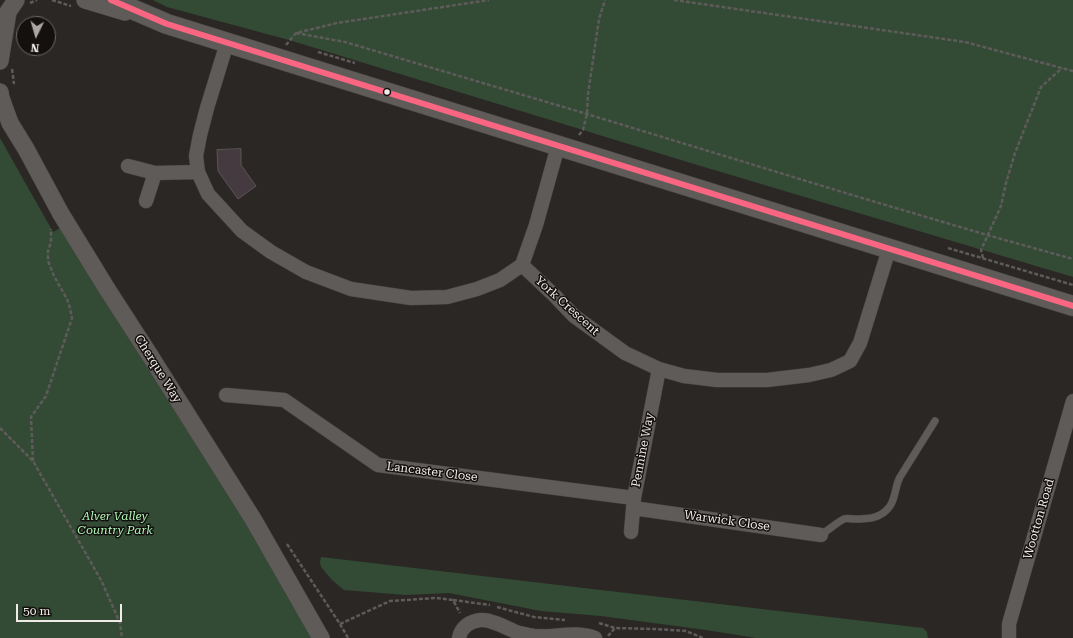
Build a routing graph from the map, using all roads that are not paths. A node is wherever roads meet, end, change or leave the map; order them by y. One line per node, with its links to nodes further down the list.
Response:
1 (4, 0): 5 (street)
2 (85, 0): 6 (street)
3 (111, 0): 6 (main road)
4 (23, 2): 5 (street)
5 (6, 22): 8 (street)
6 (167, 24): 7 (main road)
7 (227, 43): 10 (main road); 12 (street)
8 (6, 64)
9 (4, 94): 26 (street, Cherque Way)
10 (558, 146): 15 (main road); 16 (street)
11 (128, 166): 13 (street)
12 (198, 172): 13 (street); 16 (street)
13 (154, 173): 14 (street)
14 (146, 201)
15 (889, 249): 17 (main road); 18 (street, York Crescent)
16 (522, 265): 18 (street, York Crescent)
17 (1073, 306)
18 (659, 369): 22 (street, Pennine Way)
19 (226, 395): 22 (street, Lancaster Close)
20 (1073, 403): 28 (street, Wootton Road)
21 (935, 421): 24 (lane)
22 (633, 503): 23 (street, Pennine Way); 24 (street, Warwick Close)
23 (630, 532)
24 (821, 535)
25 (462, 632): 27 (street)
26 (321, 638)
27 (595, 638)
28 (1009, 638)

